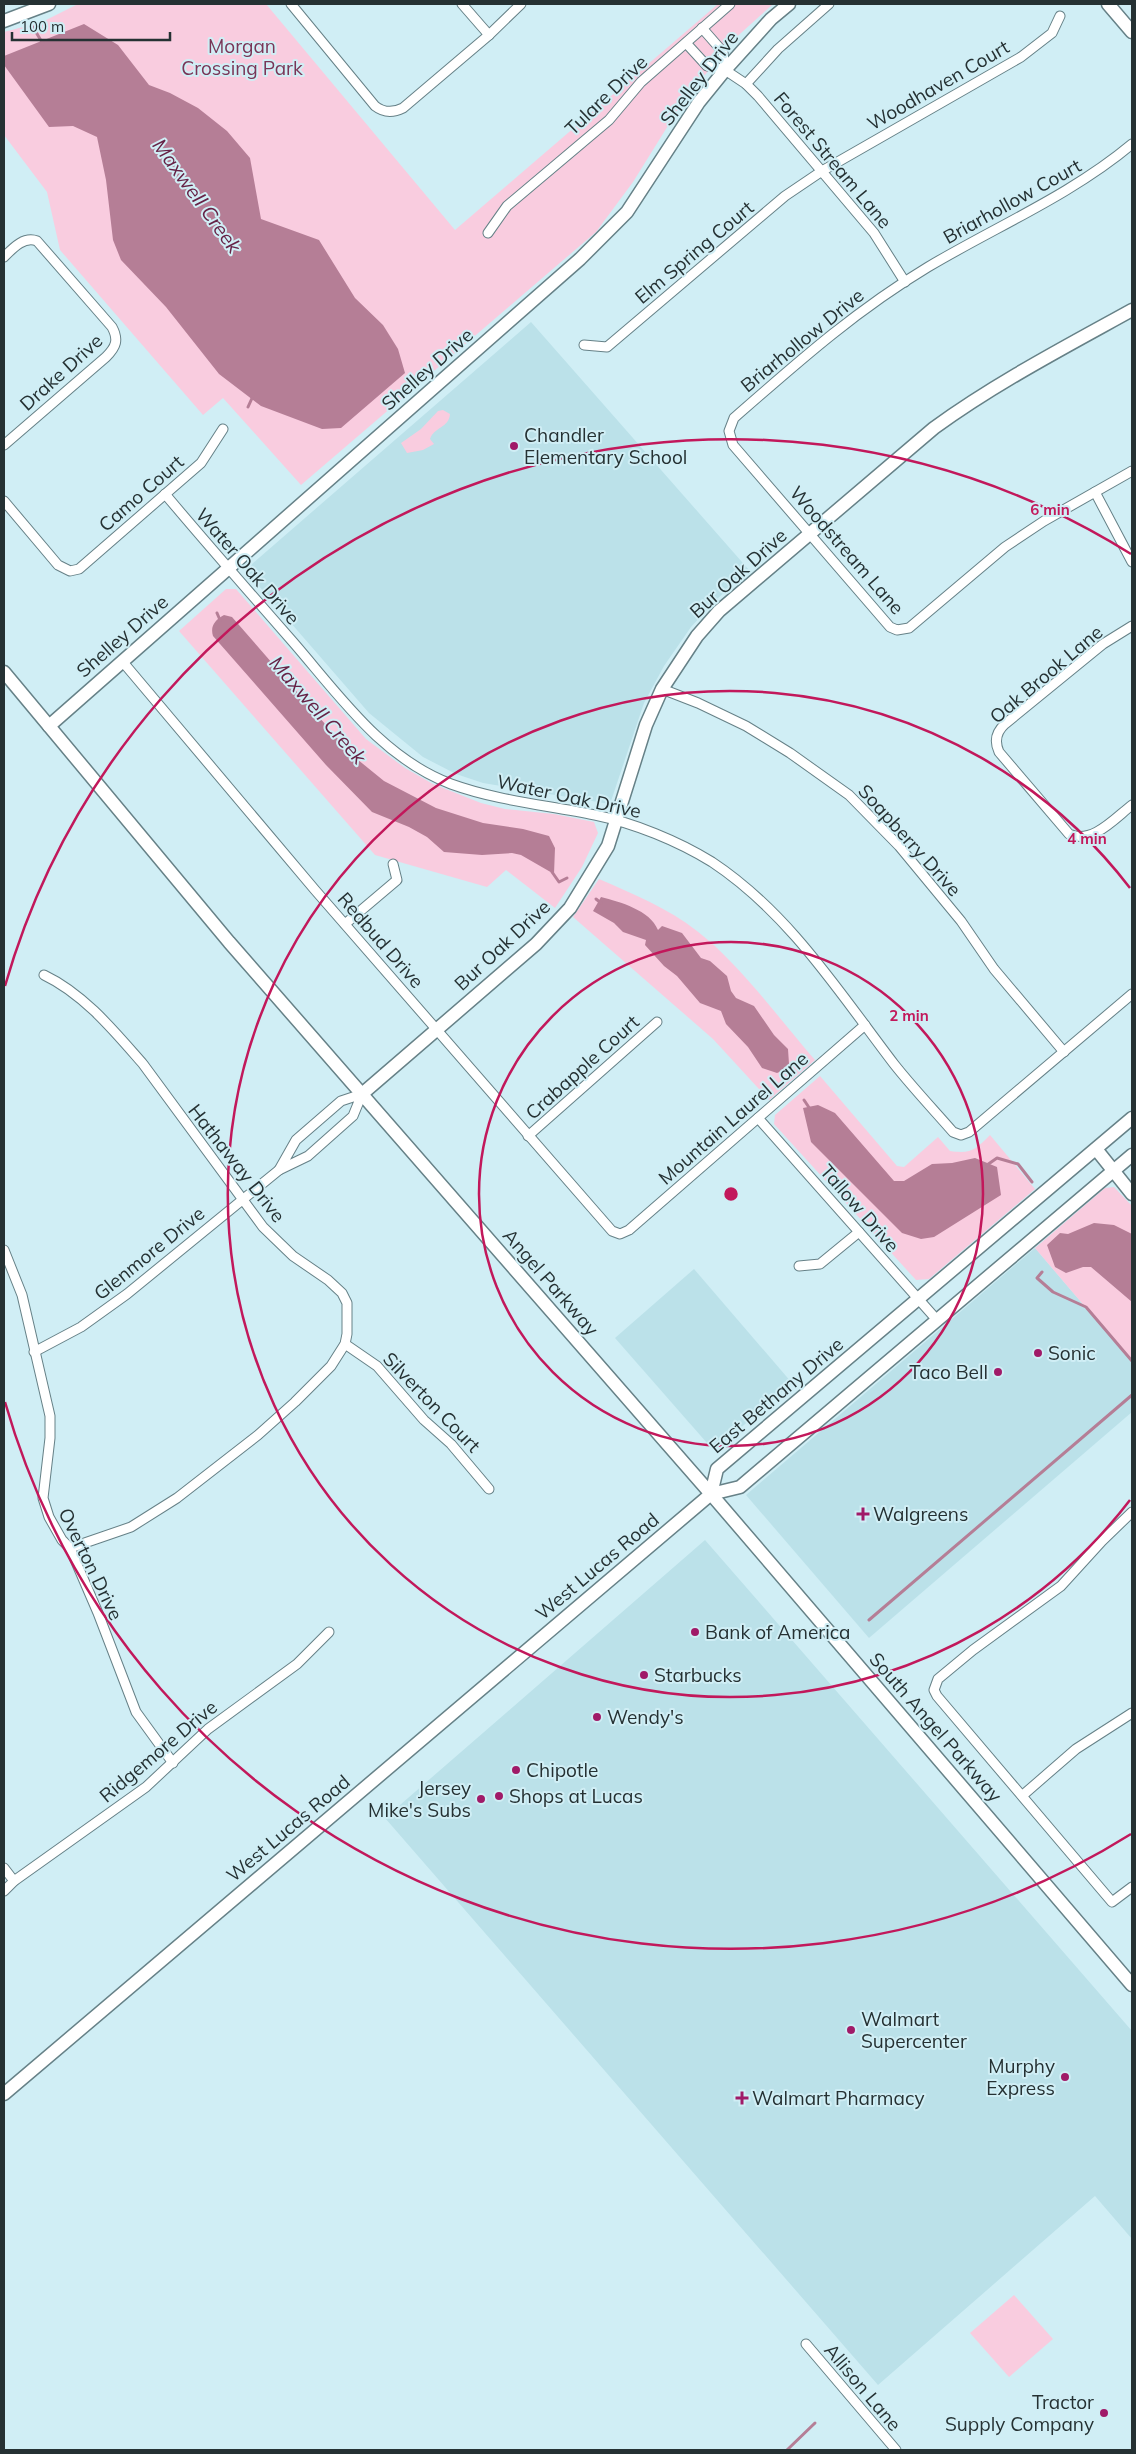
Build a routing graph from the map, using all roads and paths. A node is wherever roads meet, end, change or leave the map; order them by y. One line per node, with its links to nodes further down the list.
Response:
1 (49, 4): 10 (main road)
2 (291, 4): 13 (street)
3 (462, 4): 13 (street)
4 (520, 4): 13 (street)
5 (730, 4): 11 (street, Tulare Drive)
6 (789, 4): 15 (main road, Shelley Drive)
7 (829, 4): 16 (street)
8 (1108, 4): 12 (main road)
9 (1060, 16): 18 (street, Woodhaven Court)
10 (4, 21)
11 (702, 28): 14 (street, Tulare Drive); 15 (street)
12 (1132, 32)
13 (489, 35)
14 (686, 43): 15 (street, Forest Stream Lane); 19 (street, Tulare Drive)
15 (725, 70): 16 (street, Forest Stream Lane); 33 (main road, Shelley Drive)
16 (746, 84): 18 (street, Forest Stream Lane)
17 (1132, 144): 21 (street, Briarhollow Court)
18 (822, 171): 21 (street, Forest Stream Lane); 23 (street, Elm Spring Court)
19 (488, 233)
20 (4, 257): 26 (street, Drake Drive)
21 (905, 282): 25 (street, Briarhollow Drive)
22 (1132, 310): 31 (main road, Bur Oak Drive)
23 (584, 345)
24 (223, 429): 29 (street, Camo Court)
25 (729, 431): 31 (street, Woodstream Lane)
26 (4, 445)
27 (1132, 471): 28 (street, Woodstream Lane)
28 (1095, 492): 31 (street, Woodstream Lane); 32 (street)
29 (165, 494): 30 (street, Camo Court); 33 (street, Water Oak Drive)
30 (4, 502)
31 (811, 534): 37 (main road, Bur Oak Drive)
32 (1132, 562)
33 (228, 568): 35 (main road, Shelley Drive); 40 (street, Water Oak Drive)
34 (1132, 626): 39 (street, Oak Brook Lane)
35 (122, 661): 38 (main road, Shelley Drive); 42 (street, Redbud Drive)
36 (4, 672): 38 (main road, Angel Parkway)
37 (662, 689): 40 (main road, Bur Oak Drive); 48 (street, Soapberry Drive)
38 (49, 726): 49 (main road, Angel Parkway)
39 (1132, 805)
40 (617, 820): 46 (street, Water Oak Drive); 47 (main road, Bur Oak Drive)
41 (394, 864): 42 (street)
42 (345, 924): 47 (street, Redbud Drive)
43 (44, 975): 58 (street, Hathaway Drive)
44 (1132, 994): 48 (street)
45 (657, 1022): 52 (street, Crabapple Court)
46 (865, 1025): 48 (street, Water Oak Drive); 50 (street, Mountain Laurel Lane)
47 (436, 1030): 49 (main road, Bur Oak Drive); 52 (street, Redbud Drive)
48 (1064, 1052)
49 (362, 1094): 55 (street, Glenmore Drive); 55 (street, Glenmore Drive); 68 (main road, Angel Parkway)
50 (758, 1118): 59 (street, Tallow Drive); 60 (street, Mountain Laurel Lane)
51 (1132, 1118): 53 (main road, East Bethany Drive)
52 (528, 1136): 60 (street, Redbud Drive)
53 (1096, 1149): 56 (main road); 63 (main road, East Bethany Drive)
54 (1132, 1155): 56 (main road)
55 (278, 1170): 58 (street, Glenmore Drive)
56 (1113, 1171): 57 (main road); 64 (main road)
57 (1132, 1194)
58 (242, 1199): 65 (street, Hathaway Drive); 66 (street, Glenmore Drive)
59 (859, 1232): 62 (street); 63 (street, Tallow Drive)
60 (620, 1234)
61 (4, 1250): 66 (street, Overton Drive)
62 (799, 1266)
63 (918, 1300): 64 (street, Tallow Drive); 68 (main road, East Bethany Drive)
64 (937, 1320): 68 (main road)
65 (345, 1344): 67 (street, Silverton Court); 70 (street, Hathaway Drive)
66 (34, 1352): 70 (street, Overton Drive)
67 (489, 1489)
68 (711, 1494): 79 (main road, South Angel Parkway); 80 (main road, West Lucas Road)
69 (1132, 1512): 74 (street)
70 (70, 1548): 73 (street, Overton Drive)
71 (329, 1632): 73 (street, Ridgemore Drive)
72 (1132, 1713): 74 (street)
73 (173, 1762): 76 (street, Ridgemore Drive)
74 (1023, 1795): 77 (street)
75 (4, 1868): 76 (street)
76 (14, 1881): 78 (street, Ridgemore Drive)
77 (1132, 1888)
78 (4, 1892)
79 (1132, 1984)
80 (4, 2094)
81 (806, 2344): 82 (street, Allison Lane)
82 (896, 2450)

